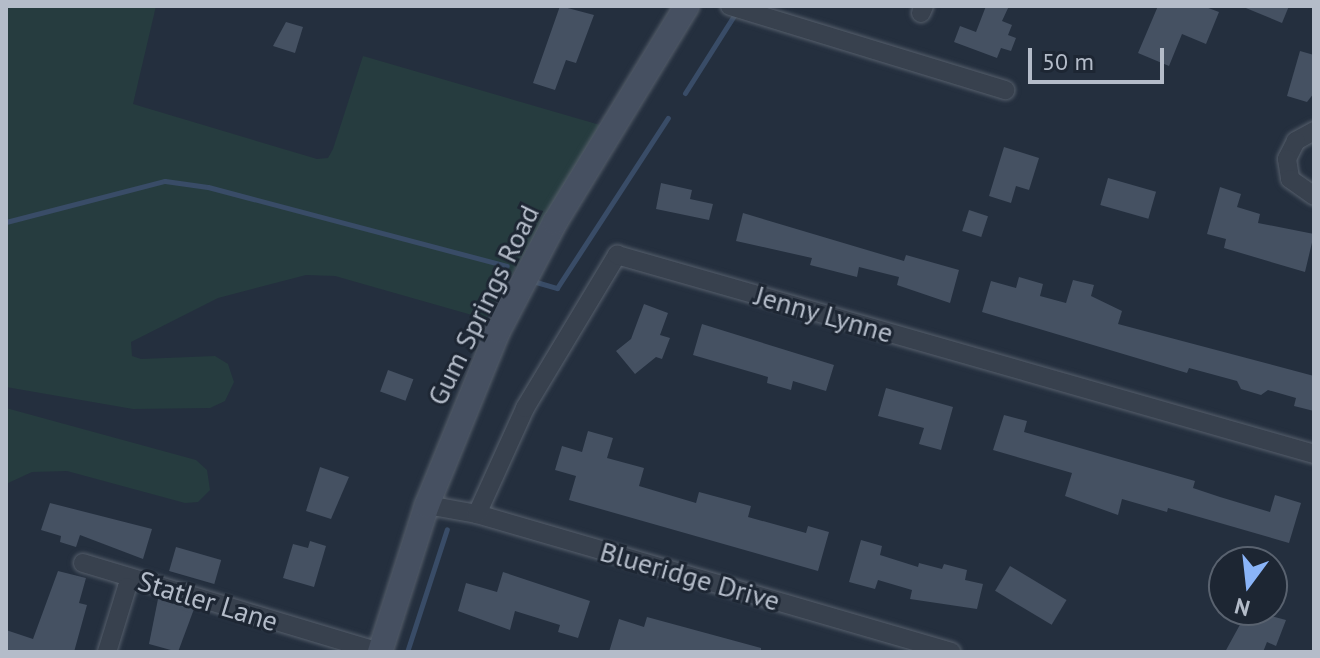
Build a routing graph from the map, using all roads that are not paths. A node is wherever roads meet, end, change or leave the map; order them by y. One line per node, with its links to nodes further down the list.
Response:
1 (687, 6): 7 (main road, Gum Springs Road)
2 (730, 6): 3 (street)
3 (1005, 90)
4 (1314, 131): 5 (street)
5 (1314, 196)
6 (1314, 454): 8 (street, Jenny Lynne)
7 (427, 505): 8 (street, Blueridge Drive); 12 (main road, Gum Springs Road)
8 (477, 514): 13 (street, Blueridge Drive)
9 (83, 563): 12 (street, Statler Lane)
10 (127, 587): 11 (street)
11 (107, 652)
12 (379, 652)
13 (951, 652)

